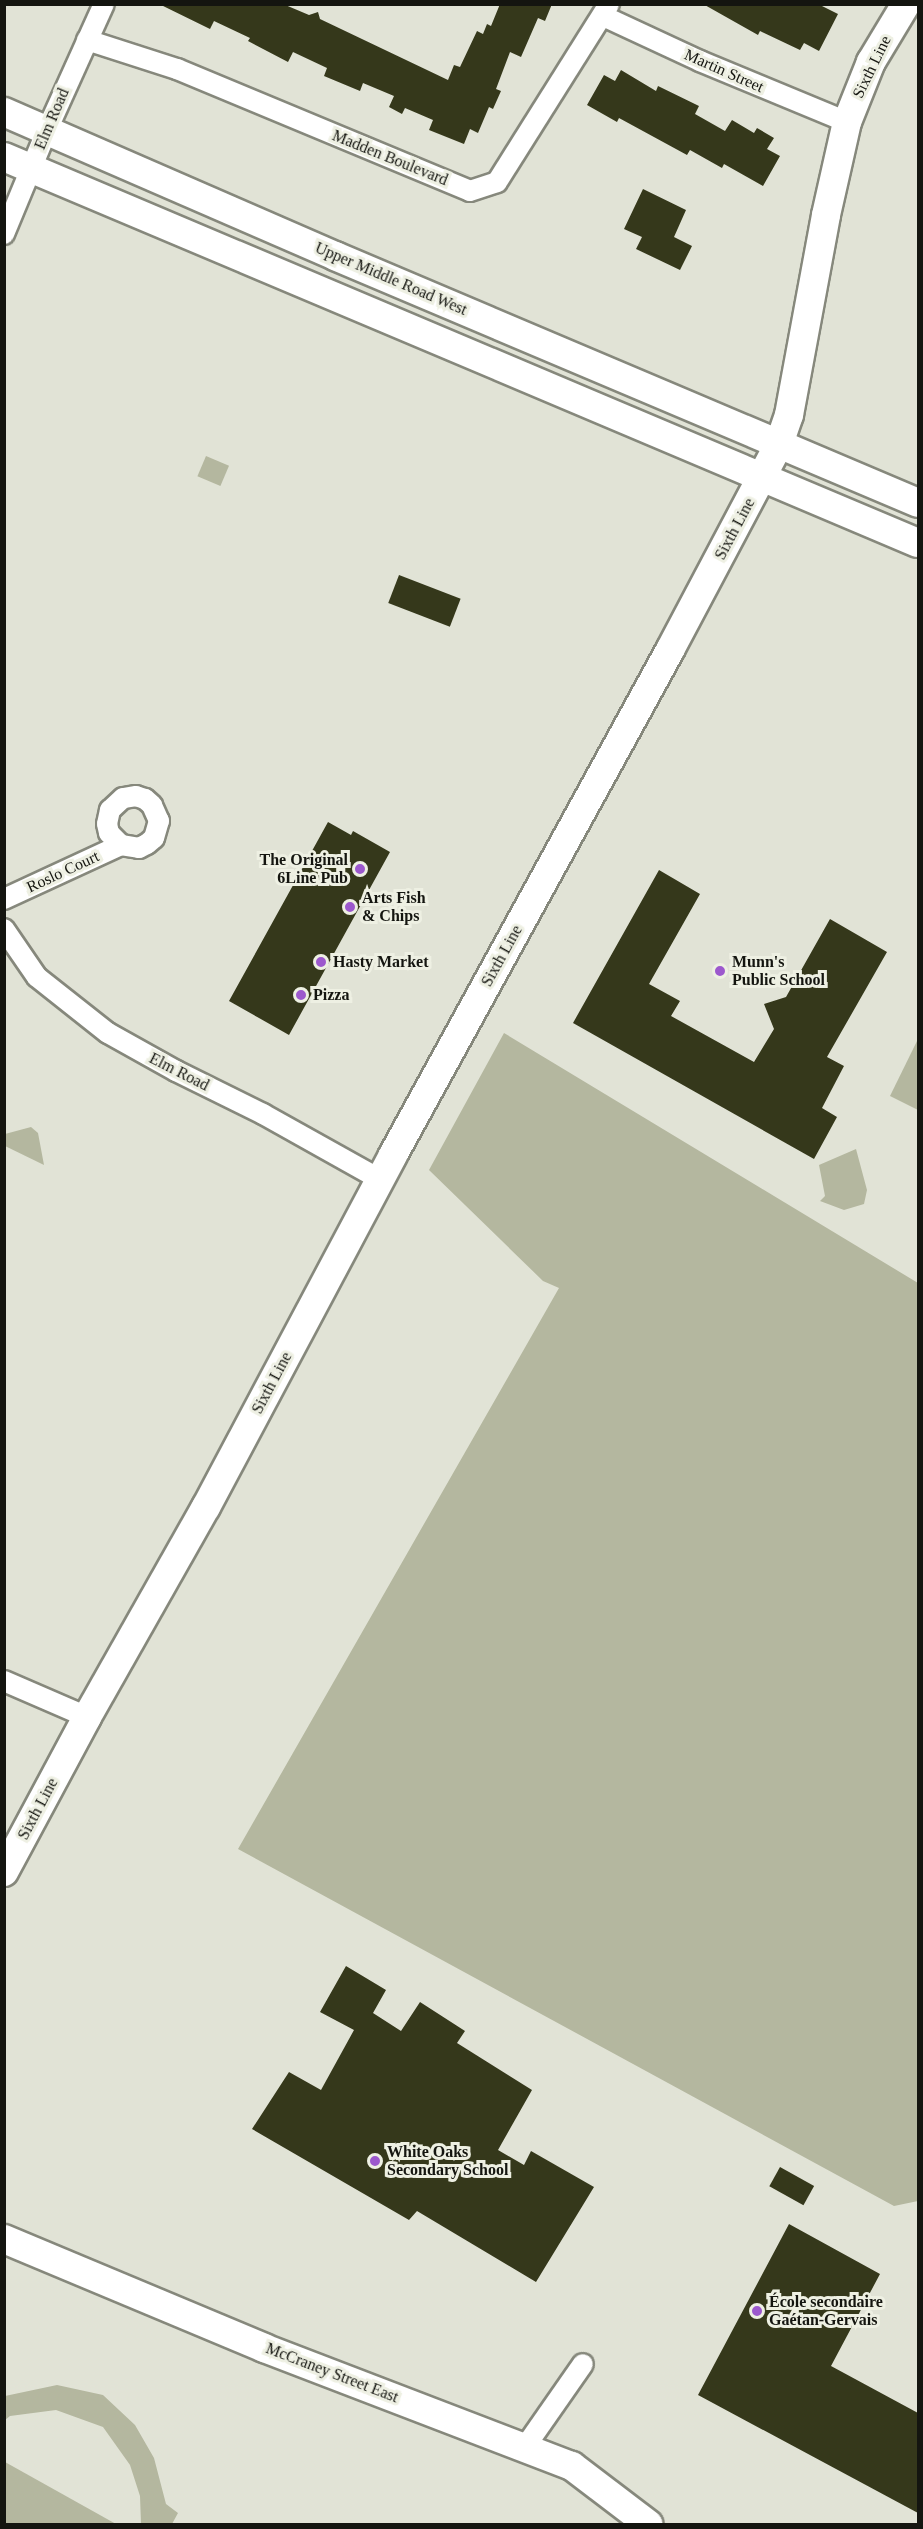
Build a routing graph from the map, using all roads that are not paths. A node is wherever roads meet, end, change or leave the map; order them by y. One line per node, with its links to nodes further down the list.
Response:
1 (104, 4): 4 (street, Elm Road)
2 (906, 4): 6 (street, Sixth Line)
3 (606, 10): 4 (street, Madden Boulevard); 6 (street, Martin Street)
4 (87, 40): 7 (street, Elm Road)
5 (4, 112): 7 (street, Upper Middle Road West)
6 (847, 122): 11 (street, Sixth Line)
7 (47, 129): 9 (street, Elm Road); 11 (street, Upper Middle Road West)
8 (4, 157): 9 (street)
9 (31, 168): 10 (street, Elm Road); 12 (street)
10 (4, 234)
11 (779, 444): 12 (street, Sixth Line); 13 (street, Upper Middle Road West)
12 (762, 479): 14 (street); 18 (street, Sixth Line)
13 (918, 503)
14 (918, 543)
15 (121, 845): 16 (street, Roslo Court)
16 (4, 899)
17 (4, 929): 18 (street, Elm Road)
18 (381, 1180): 20 (street, Sixth Line)
19 (4, 1681): 20 (street)
20 (87, 1717): 21 (street, Sixth Line)
21 (4, 1872)
22 (4, 2239): 24 (street, McCraney Street East)
23 (583, 2364): 24 (street)
24 (525, 2447): 25 (street, McCraney Street East)
25 (648, 2524)

